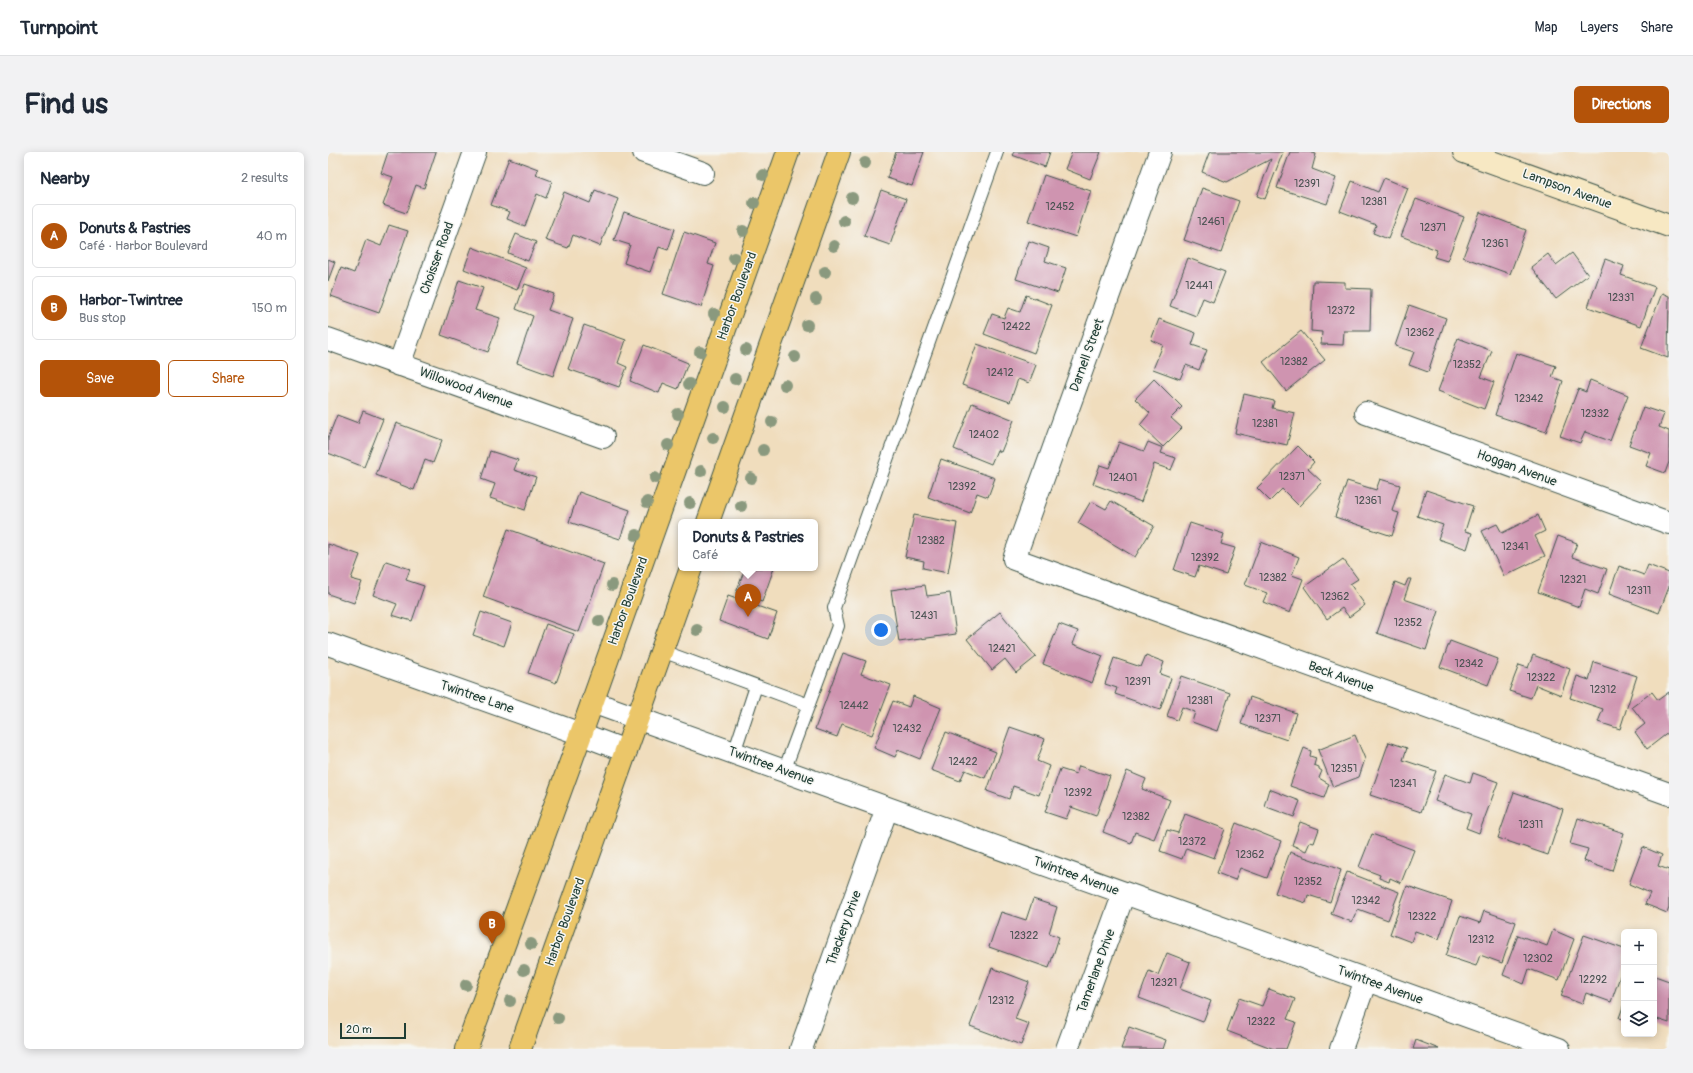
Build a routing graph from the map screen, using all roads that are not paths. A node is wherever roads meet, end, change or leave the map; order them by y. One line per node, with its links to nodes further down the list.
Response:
1 (475, 152): 11 (street, Choisser Road)
2 (644, 152): 8 (street)
3 (788, 152): 21 (main road, Harbor Boulevard)
4 (840, 152): 14 (main road)
5 (997, 152): 22 (lane)
6 (1160, 152): 16 (street, Darnell Street)
7 (1464, 152): 9 (street, Lampson Avenue)
8 (704, 173)
9 (1669, 226)
10 (328, 339): 11 (street, Willowood Avenue)
11 (399, 365): 13 (street, Willowood Avenue)
12 (1366, 413): 15 (street, Hoggan Avenue)
13 (603, 437)
14 (709, 519)
15 (1669, 523)
16 (1014, 559): 28 (street, Beck Avenue)
17 (690, 571): 19 (main road, Harbor Boulevard)
18 (328, 644): 24 (street, Twintree Lane)
19 (662, 651): 20 (lane); 23 (main road, Harbor Boulevard)
20 (756, 686): 22 (lane); 26 (lane)
21 (592, 702): 23 (street, Twintree Avenue); 24 (main road, Harbor Boulevard)
22 (809, 705): 27 (lane)
23 (637, 719): 25 (main road, Harbor Boulevard); 26 (street, Twintree Avenue)
24 (581, 734): 25 (street, Twintree Lane); 32 (main road, Harbor Boulevard)
25 (626, 751): 33 (main road, Harbor Boulevard)
26 (734, 753): 27 (street, Twintree Avenue)
27 (784, 771): 29 (street, Twintree Avenue)
28 (1669, 794)
29 (887, 808): 30 (street, Twintree Avenue); 34 (street, Thackery Drive)
30 (1124, 893): 31 (street, Twintree Avenue); 35 (street, Tamerlane Drive)
31 (1366, 980): 36 (street); 37 (street, Twintree Avenue)
32 (466, 1049)
33 (520, 1049)
34 (801, 1049)
35 (1068, 1049)
36 (1341, 1049)
37 (1559, 1049)

